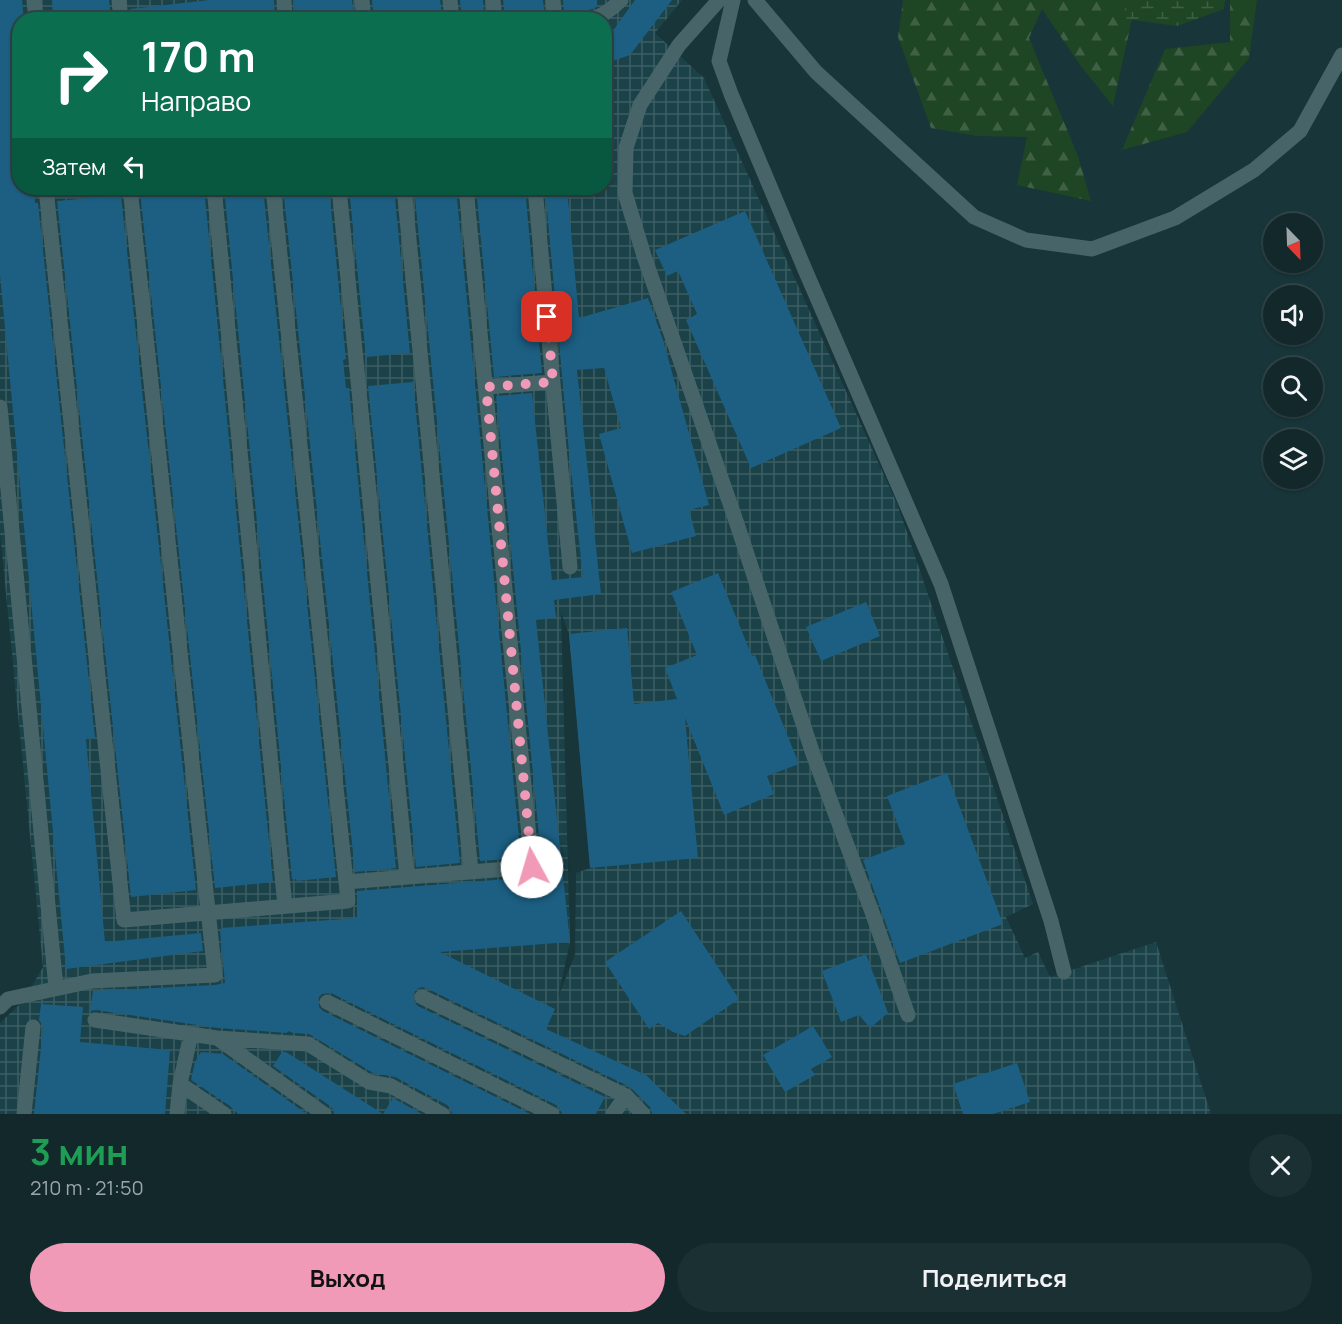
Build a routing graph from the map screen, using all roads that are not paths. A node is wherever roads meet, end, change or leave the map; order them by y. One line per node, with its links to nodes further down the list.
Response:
1 (719, 0): 27 (lane)
2 (733, 0): 22 (lane)
3 (754, 0): 4 (lane)
4 (1342, 55)
5 (47, 195): 21 (lane)
6 (131, 195): 21 (lane)
7 (215, 195): 20 (lane)
8 (274, 195): 19 (lane)
9 (340, 195): 18 (lane)
10 (405, 195): 17 (lane)
11 (467, 195): 14 (lane)
12 (535, 195): 13 (lane)
13 (553, 382): 14 (lane); 16 (lane)
14 (486, 387): 17 (lane)
15 (0, 407): 23 (lane)
16 (570, 567)
17 (471, 872): 18 (lane)
18 (407, 877): 19 (lane)
19 (346, 882): 20 (lane)
20 (285, 906): 21 (lane)
21 (208, 913): 23 (lane)
22 (1064, 972)
23 (56, 988): 26 (lane)
24 (422, 997): 33 (lane)
25 (327, 1002): 39 (lane)
26 (0, 1007)
27 (908, 1015)
28 (95, 1020): 30 (lane)
29 (33, 1027): 34 (lane)
30 (191, 1034): 31 (lane); 32 (lane)
31 (217, 1038): 37 (lane); 38 (lane)
32 (180, 1084): 35 (lane); 36 (lane)
33 (626, 1096): 40 (lane); 41 (lane)
34 (24, 1114)
35 (177, 1114)
36 (224, 1114)
37 (324, 1114)
38 (442, 1114)
39 (552, 1114)
40 (612, 1114)
41 (643, 1114)

